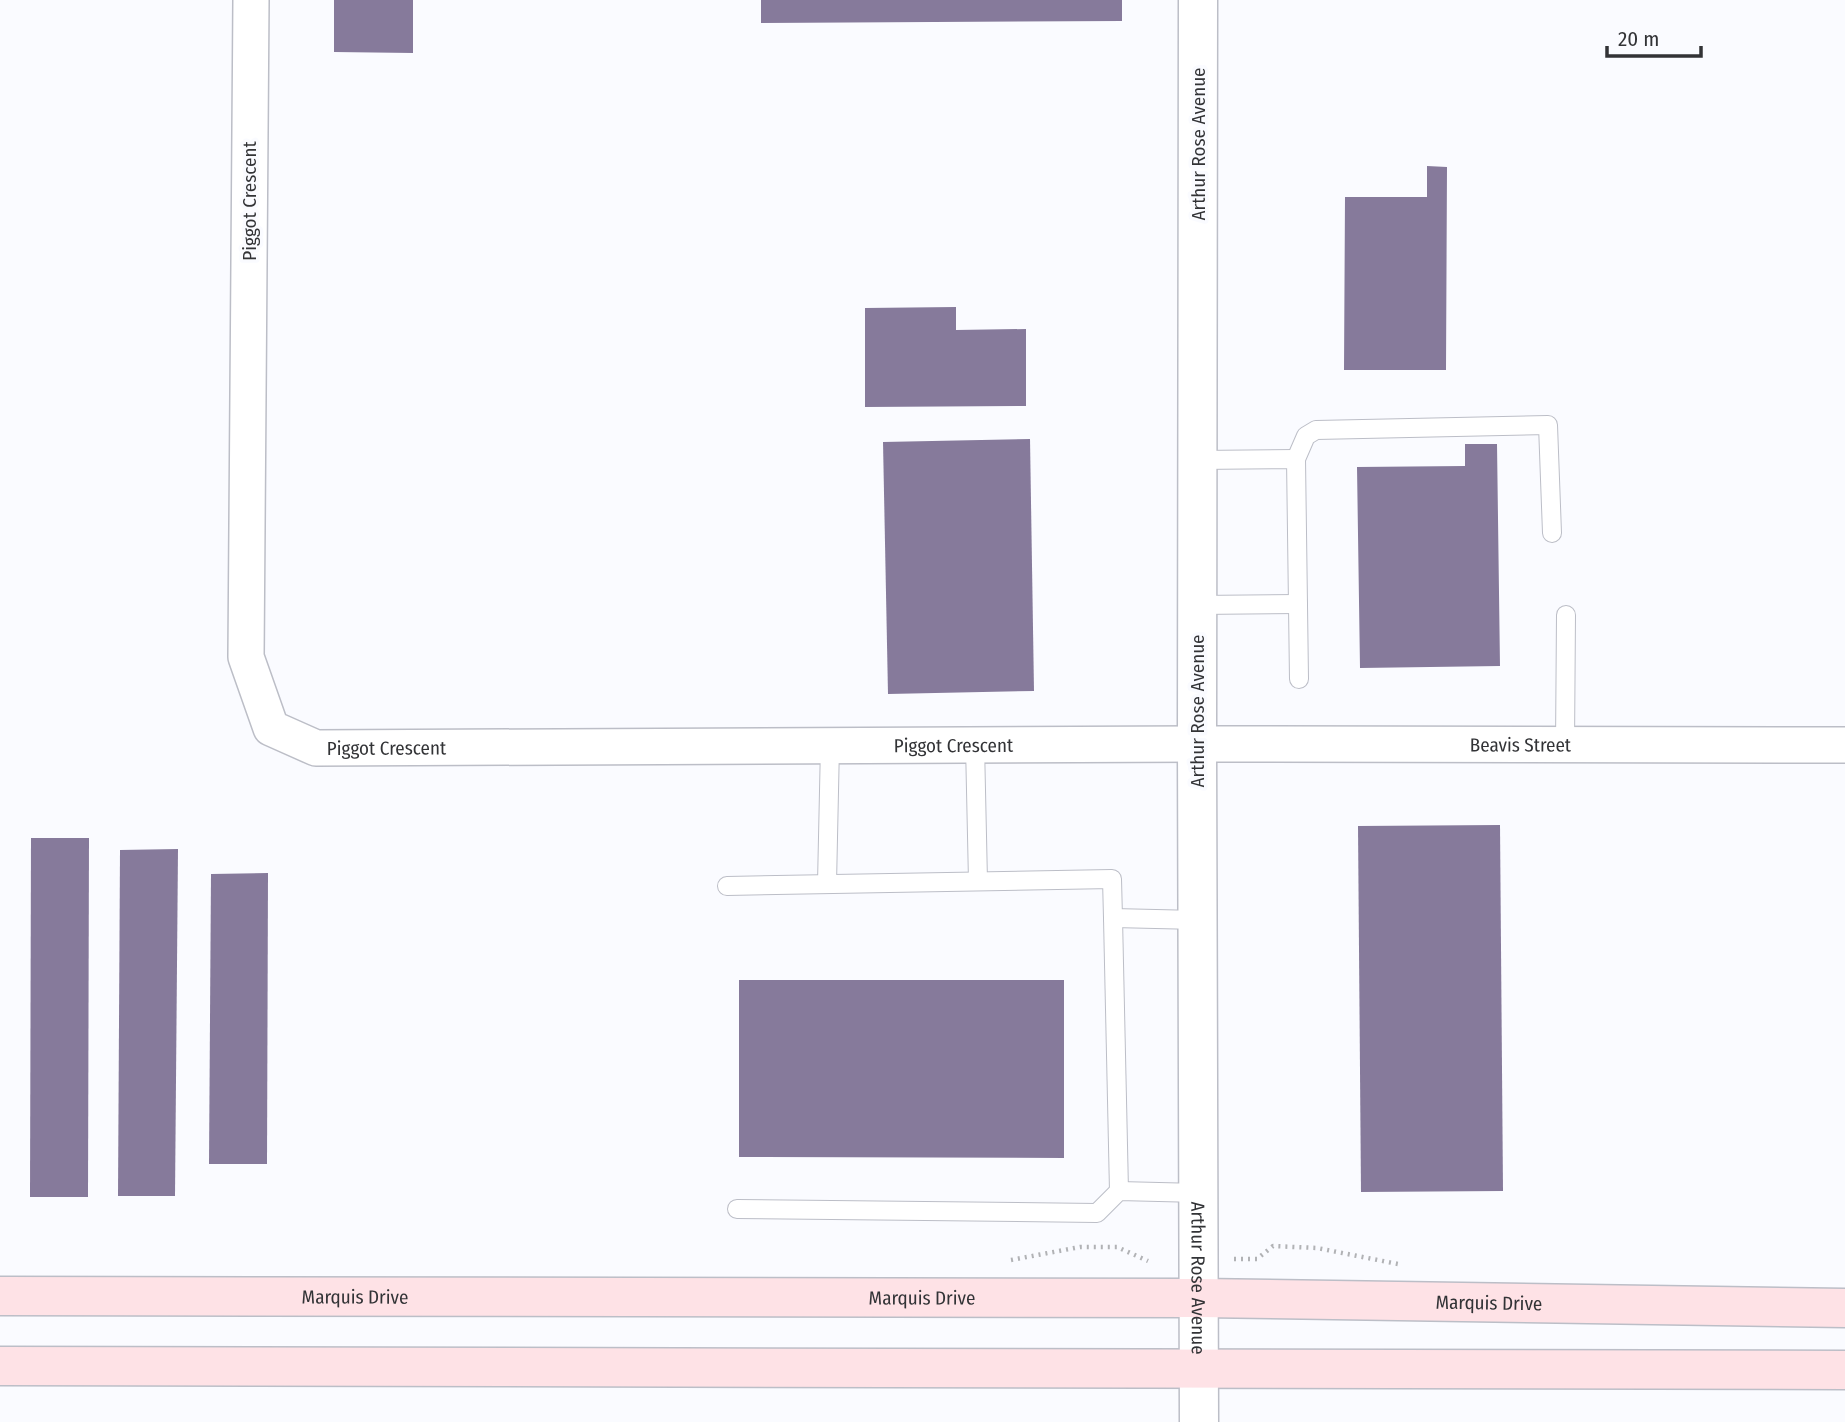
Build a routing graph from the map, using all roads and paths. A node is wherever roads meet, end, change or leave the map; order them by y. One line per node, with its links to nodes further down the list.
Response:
1 (251, 0): 11 (street, Piggot Crescent)
2 (1198, 0): 4 (street, Arthur Rose Avenue)
3 (1296, 459): 4 (lane); 5 (lane); 6 (lane)
4 (1197, 460): 7 (street, Arthur Rose Avenue)
5 (1552, 533)
6 (1298, 604): 7 (lane); 9 (lane)
7 (1197, 605): 10 (street, Arthur Rose Avenue)
8 (1566, 615): 13 (lane)
9 (1299, 678)
10 (1197, 744): 12 (street, Piggot Crescent); 13 (street, Beavis Street); 19 (street, Arthur Rose Avenue)
11 (830, 745): 12 (street, Piggot Crescent); 16 (lane)
12 (975, 745): 15 (lane)
13 (1565, 745): 14 (street, Beavis Street)
14 (1845, 745)
15 (978, 881): 16 (lane); 18 (lane)
16 (827, 884): 17 (lane)
17 (727, 886)
18 (1113, 918): 19 (lane); 20 (lane)
19 (1198, 920): 21 (street, Arthur Rose Avenue)
20 (1119, 1191): 21 (lane); 22 (lane)
21 (1199, 1193): 24 (street, Arthur Rose Avenue)
22 (737, 1209)
23 (0, 1296): 24 (main road, Marquis Drive)
24 (1200, 1298): 25 (main road, Marquis Drive); 27 (street, Arthur Rose Avenue)
25 (1845, 1308)
26 (0, 1366): 27 (main road)
27 (1200, 1368): 28 (main road); 29 (street, Arthur Rose Avenue)
28 (1845, 1370)
29 (1199, 1422)

